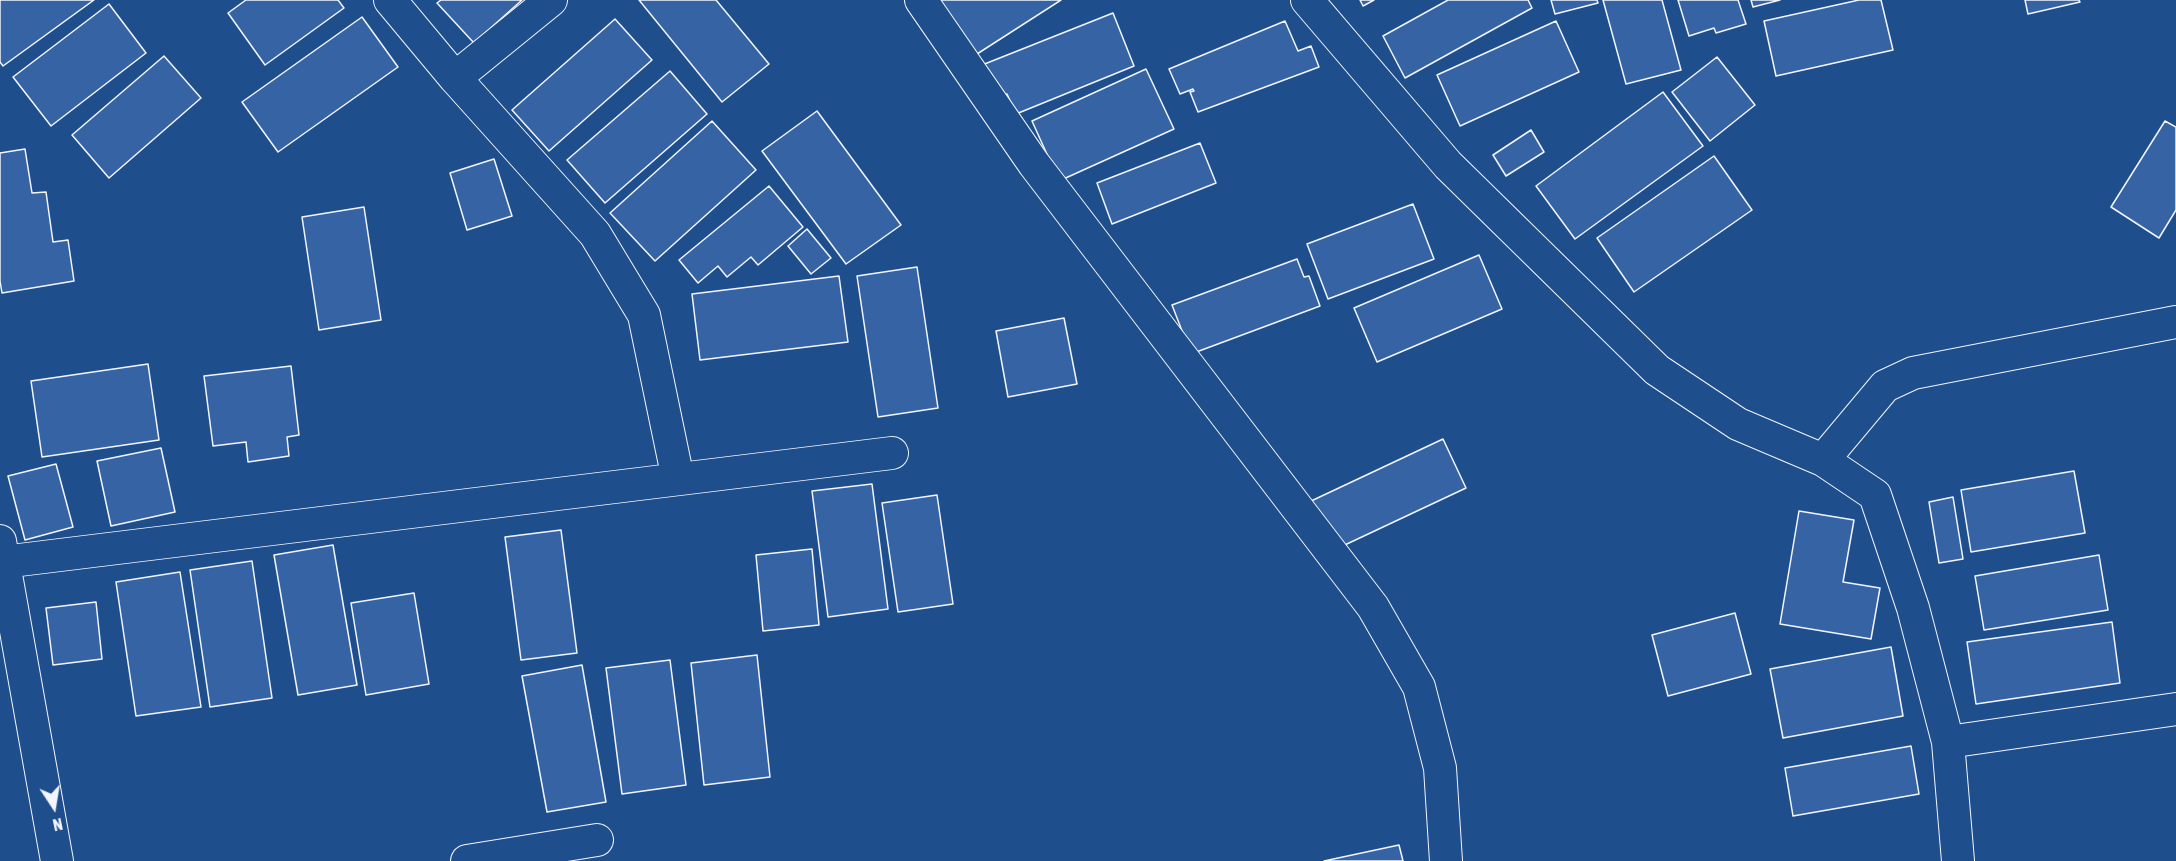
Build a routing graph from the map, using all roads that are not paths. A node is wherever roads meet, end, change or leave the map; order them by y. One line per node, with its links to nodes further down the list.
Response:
1 (390, 0): 5 (street)
2 (551, 0): 5 (street)
3 (921, 0): 16 (street)
4 (1307, 0): 8 (street)
5 (455, 78): 9 (street)
6 (2176, 322): 8 (street)
7 (892, 453): 9 (street)
8 (1823, 460): 12 (street)
9 (678, 479): 10 (street)
10 (1, 551): 14 (street)
11 (2176, 709): 12 (street)
12 (1948, 742): 17 (street)
13 (597, 840): 15 (street)
14 (57, 861)
15 (467, 861)
16 (1446, 861)
17 (1958, 861)

